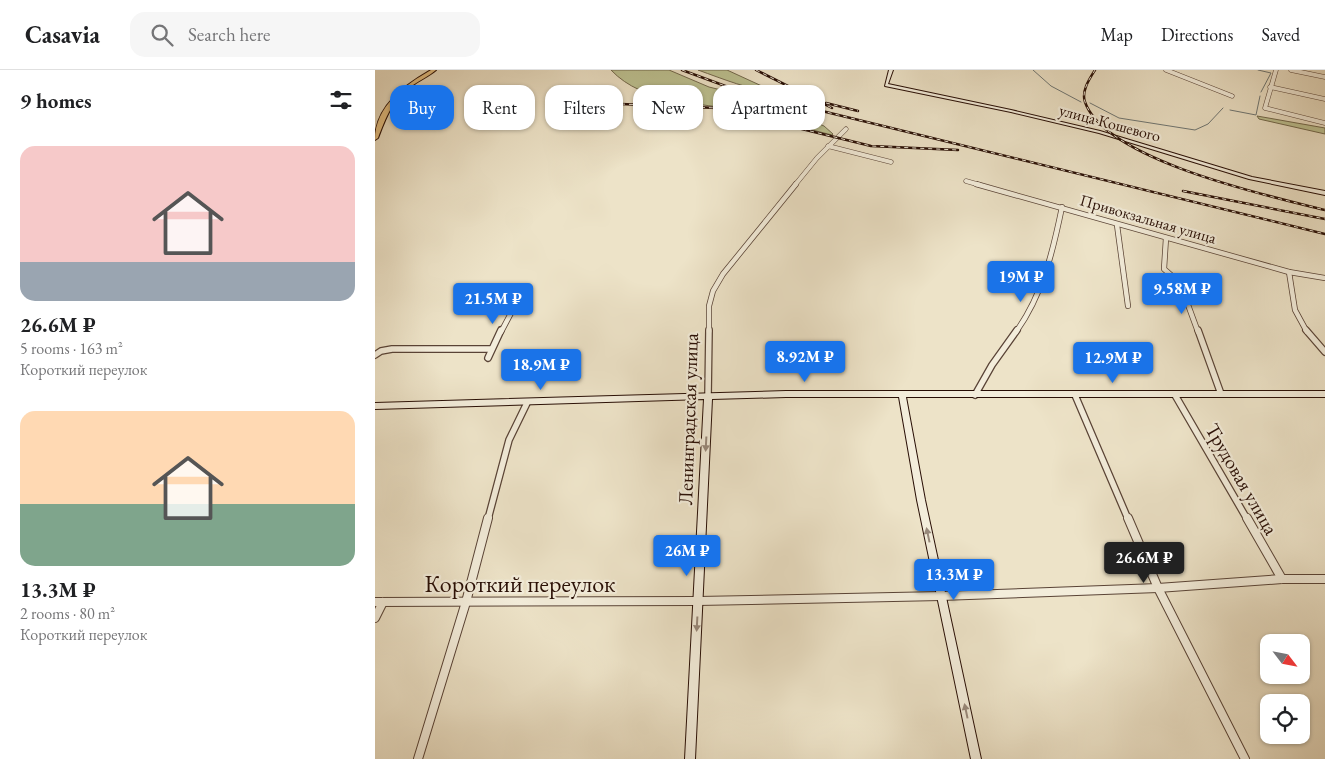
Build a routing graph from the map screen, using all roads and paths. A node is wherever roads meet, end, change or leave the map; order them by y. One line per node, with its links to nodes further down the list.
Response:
1 (434, 70): 7 (main road)
2 (1166, 70): 9 (street)
3 (1277, 70): 8 (street)
4 (1291, 70): 6 (street)
5 (889, 71): 18 (street, улица Кошевого)
6 (1325, 77)
7 (410, 85)
8 (1270, 87): 10 (street); 12 (street)
9 (1233, 96)
10 (1325, 99)
11 (390, 103): 14 (main road)
12 (1325, 123)
13 (846, 129): 15 (street, Ленинградская улица)
14 (375, 138)
15 (828, 146): 16 (street); 36 (street, Ленинградская улица)
16 (891, 162)
17 (966, 181): 19 (street, Привокзальная улица)
18 (1325, 193)
19 (1063, 208): 20 (street, Привокзальная улица); 33 (street)
20 (1117, 225): 21 (street, Привокзальная улица); 25 (street)
21 (1166, 238): 22 (street, Привокзальная улица); 30 (street, Трудовая улица)
22 (1289, 272): 23 (street, Привокзальная улица); 27 (street)
23 (1325, 278)
24 (518, 300): 26 (street)
25 (1128, 306)
26 (491, 349): 28 (street); 29 (street)
27 (1325, 352)
28 (375, 355)
29 (489, 358)
30 (1221, 394): 31 (street); 35 (street)
31 (1325, 394)
32 (902, 395): 33 (street); 36 (street); 42 (street, one-way to 32)
33 (975, 395): 34 (street)
34 (1075, 395): 35 (street); 41 (street)
35 (1175, 395): 39 (street, Трудовая улица)
36 (708, 396): 37 (street); 43 (street, Ленинградская улица, one-way to 43)
37 (527, 403): 38 (street); 46 (street)
38 (375, 406)
39 (1282, 579): 40 (street, Короткий переулок); 41 (street, Короткий переулок)
40 (1325, 579)
41 (1158, 588): 42 (street, Короткий переулок); 51 (street)
42 (941, 596): 43 (street, Короткий переулок); 50 (street, one-way to 42)
43 (698, 601): 46 (street, Короткий переулок); 49 (street, Ленинградская улица, one-way to 49)
44 (375, 602): 45 (street, Короткий переулок)
45 (383, 602): 46 (street, Короткий переулок); 47 (street)
46 (466, 602): 48 (street)
47 (375, 618)
48 (418, 759)
49 (690, 759)
50 (976, 759)
51 (1245, 759)

